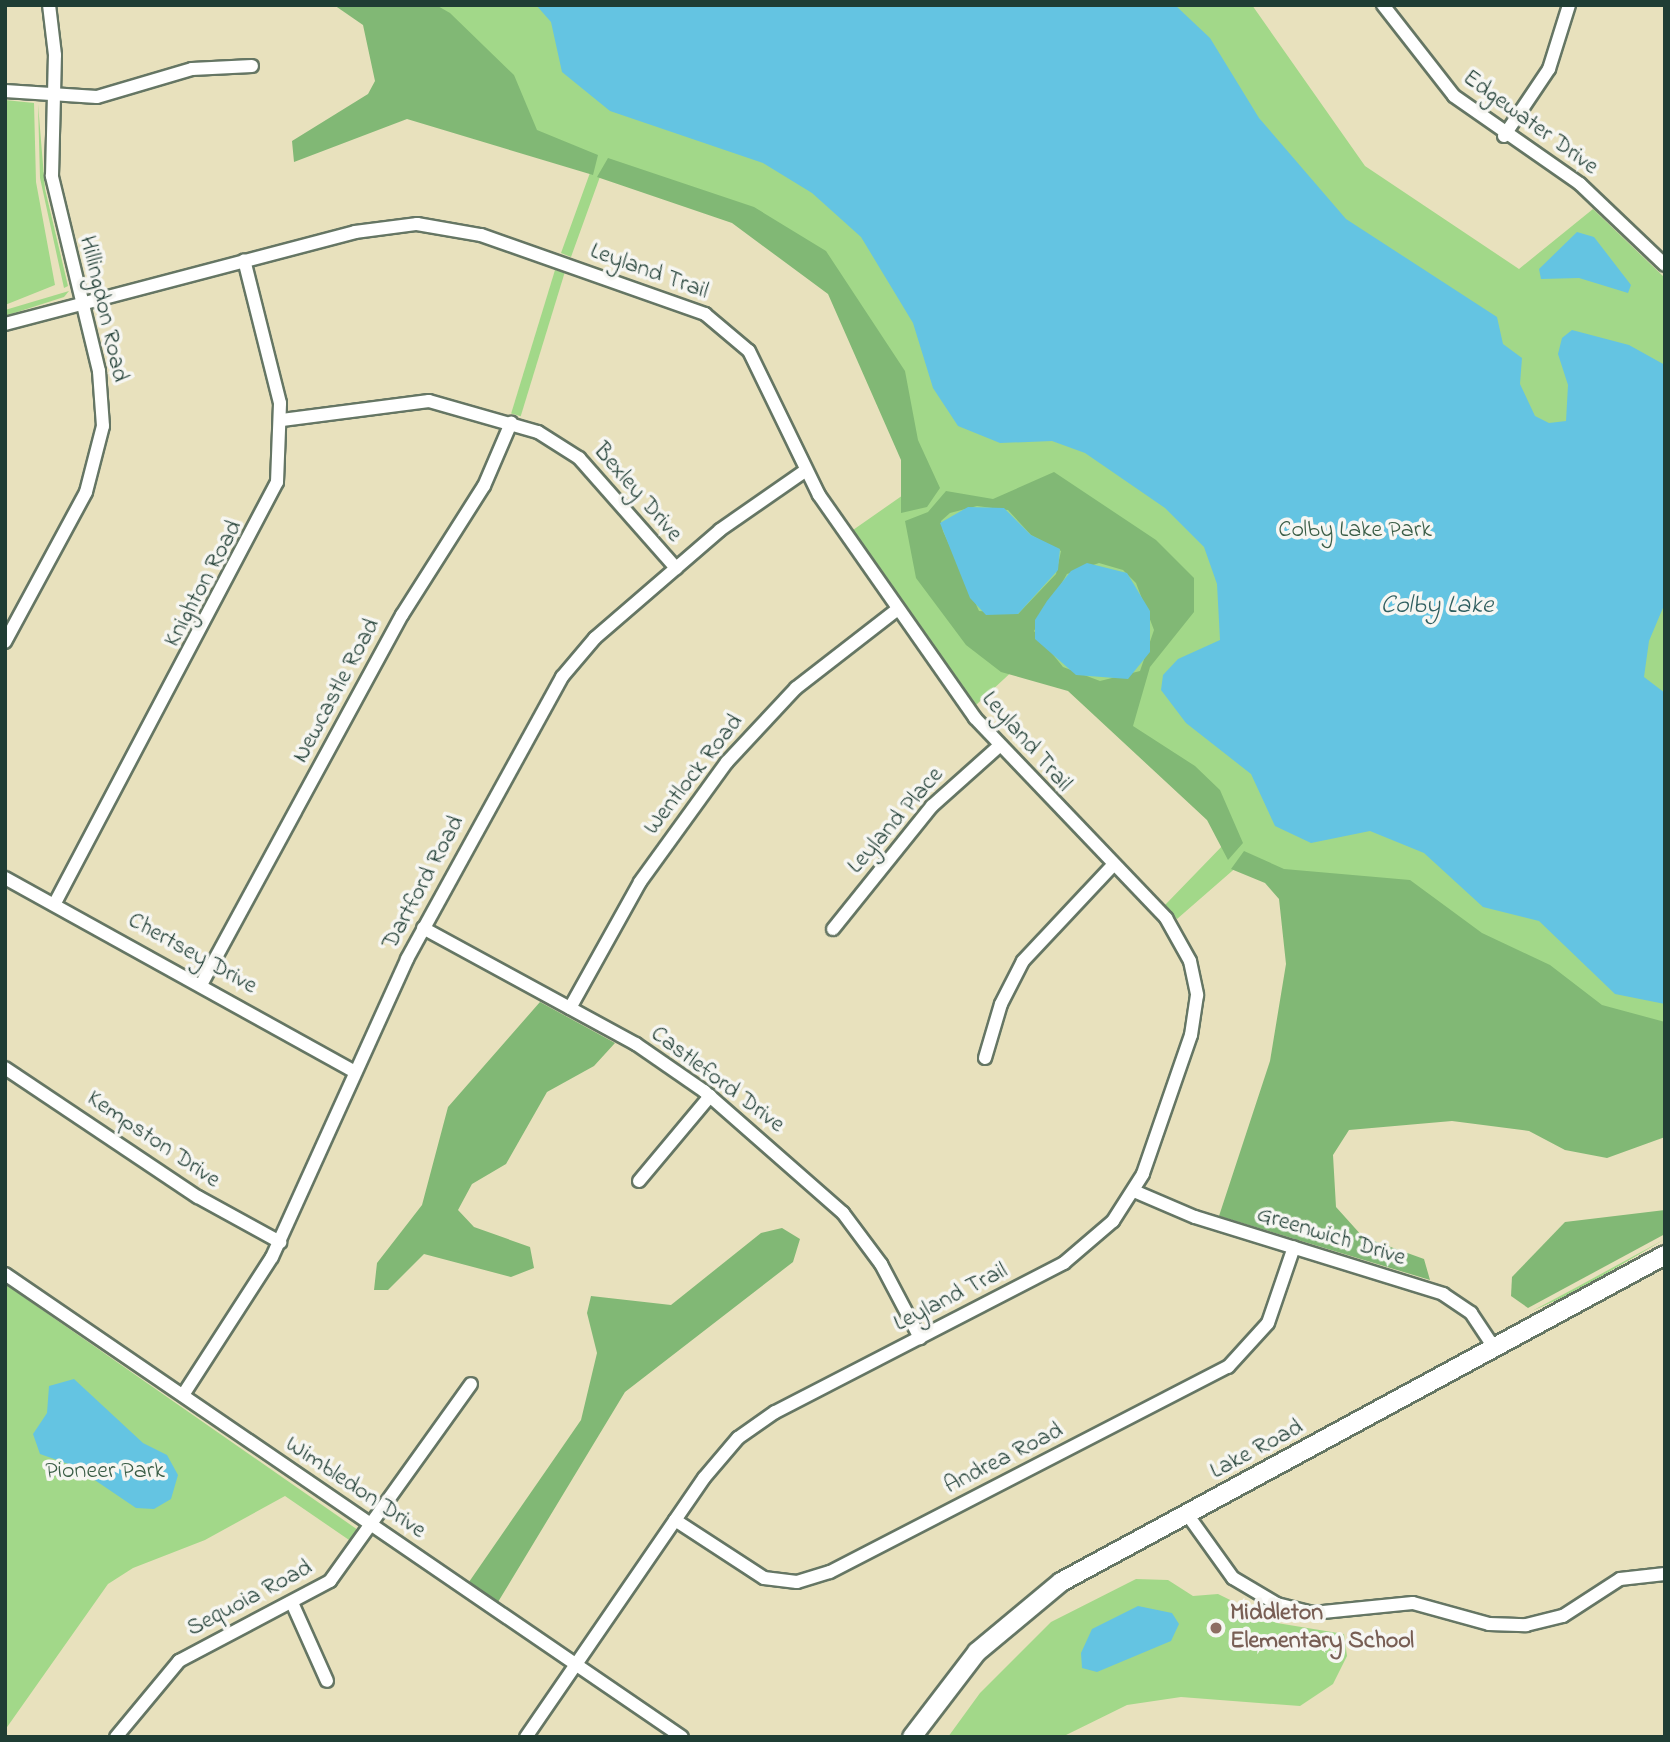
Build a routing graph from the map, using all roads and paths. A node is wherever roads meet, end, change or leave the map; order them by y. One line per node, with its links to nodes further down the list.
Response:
1 (49, 5): 6 (street, Hillingdon Road)
2 (1383, 5): 7 (street, Edgewater Drive)
3 (1569, 5): 7 (street)
4 (252, 66): 6 (street)
5 (5, 91): 6 (street)
6 (52, 95): 10 (street, Hillingdon Road)
7 (1504, 136): 9 (street, Edgewater Drive)
8 (244, 260): 10 (street, Leyland Trail); 12 (street, Knighton Road); 14 (street, Leyland Trail)
9 (1665, 265)
10 (82, 301): 11 (street, Leyland Trail); 17 (street, Hillingdon Road)
11 (5, 324)
12 (282, 420): 13 (street, Bexley Drive); 21 (street, Knighton Road)
13 (511, 423): 15 (street, Bexley Drive); 24 (street, Newcastle Road)
14 (805, 471): 15 (street, Dartford Road); 16 (street, Leyland Trail)
15 (676, 568): 22 (street, Dartford Road)
16 (898, 609): 18 (street, Leyland Trail); 25 (street, Wentlock Road)
17 (5, 642)
18 (998, 747): 19 (street, Leyland Trail); 23 (street, Leyland Place)
19 (1113, 865): 26 (street); 31 (street, Leyland Trail)
20 (5, 878): 21 (street, Chertsey Drive)
21 (55, 903): 24 (street, Chertsey Drive)
22 (423, 929): 25 (street, Castleford Drive); 28 (street, Dartford Road)
23 (833, 929)
24 (202, 983): 28 (street, Chertsey Drive)
25 (570, 1008): 29 (street, Castleford Drive)
26 (985, 1058)
27 (5, 1068): 32 (street, Kempston Drive)
28 (355, 1072): 32 (street, Dartford Road)
29 (710, 1096): 30 (street); 36 (street, Castleford Drive)
30 (639, 1181)
31 (1134, 1191): 33 (street, Greenwich Drive); 36 (street, Leyland Trail)
32 (279, 1242): 39 (street, Dartford Road)
33 (1294, 1247): 37 (street, Greenwich Drive); 41 (street, Andrea Road)
34 (1665, 1255): 37 (street, Lake Road)
35 (5, 1274): 39 (street, Wimbledon Drive)
36 (920, 1338): 41 (street, Leyland Trail)
37 (1495, 1349): 40 (street, Lake Road)
38 (471, 1384): 42 (street, Sequoia Road)
39 (183, 1395): 42 (street, Wimbledon Drive)
40 (1187, 1514): 43 (street); 50 (street, Lake Road)
41 (675, 1520): 45 (street, Leyland Trail)
42 (373, 1526): 44 (street, Sequoia Road); 45 (street, Wimbledon Drive)
43 (1665, 1574)
44 (293, 1605): 46 (street); 47 (street, Sequoia Road)
45 (575, 1666): 48 (street, Leyland Trail); 49 (street, Wimbledon Drive)
46 (327, 1681)
47 (116, 1737)
48 (526, 1737)
49 (682, 1737)
50 (912, 1737)

